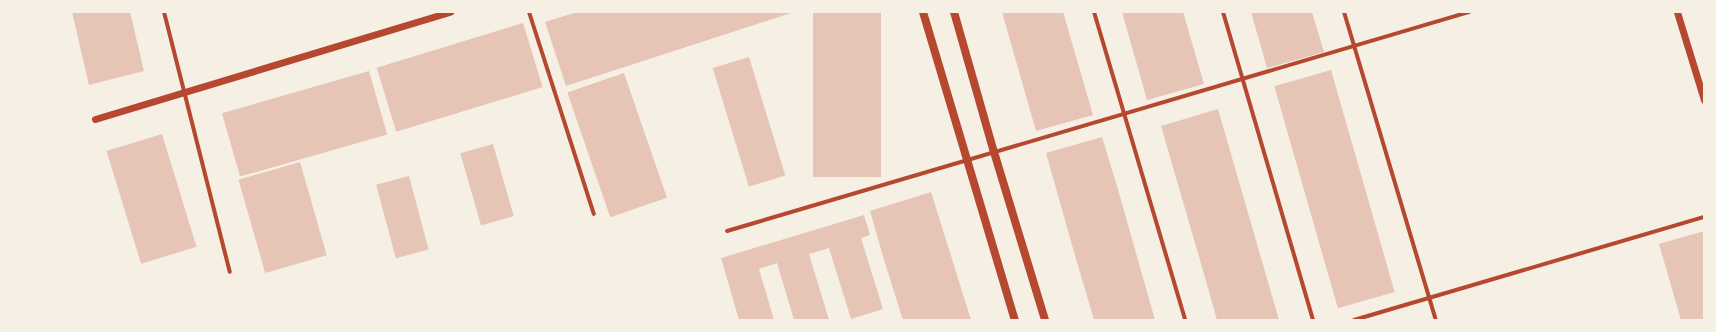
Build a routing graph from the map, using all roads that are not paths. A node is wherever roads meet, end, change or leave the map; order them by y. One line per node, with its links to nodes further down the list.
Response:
1 (164, 12): 13 (street)
2 (450, 12): 13 (street)
3 (529, 12): 19 (street)
4 (923, 12): 18 (main road)
5 (954, 12): 17 (main road)
6 (1094, 12): 15 (street)
7 (1222, 12): 12 (street)
8 (1344, 12): 11 (street)
9 (1470, 12): 11 (street)
10 (1677, 12): 14 (street)
11 (1354, 46): 12 (street); 23 (street)
12 (1243, 79): 15 (street); 27 (street)
13 (184, 92): 16 (street); 22 (street)
14 (1704, 100)
15 (1124, 114): 17 (street); 26 (street)
16 (95, 119)
17 (994, 152): 18 (street); 25 (main road)
18 (967, 160): 21 (street); 24 (main road)
19 (594, 214)
20 (1704, 217): 23 (street)
21 (727, 231)
22 (230, 272)
23 (1429, 298): 28 (street); 29 (street)
24 (1015, 320)
25 (1045, 320)
26 (1186, 320)
27 (1313, 320)
28 (1354, 320)
29 (1436, 320)

